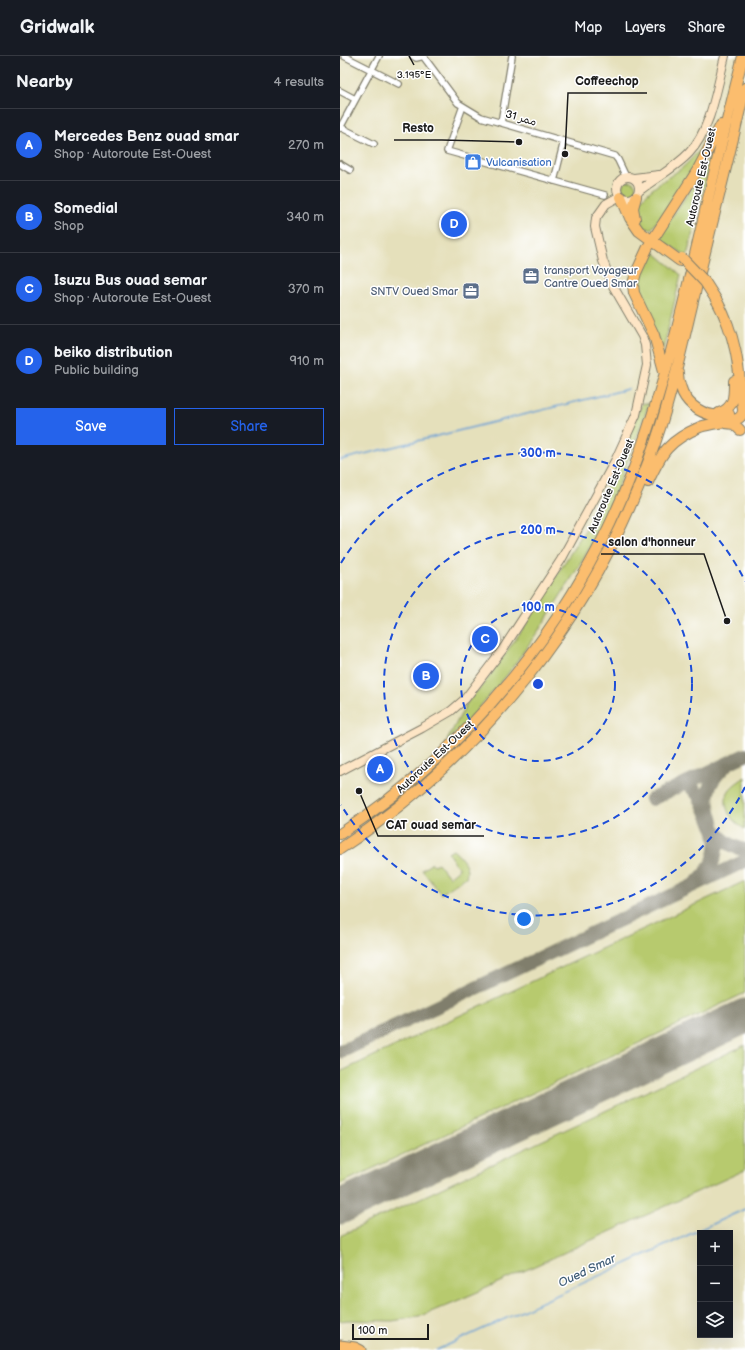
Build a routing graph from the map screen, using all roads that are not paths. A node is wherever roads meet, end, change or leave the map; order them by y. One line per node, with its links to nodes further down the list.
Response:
1 (344, 56): 8 (street)
2 (379, 56): 8 (street)
3 (413, 56): 4 (street)
4 (423, 56): 14 (street, ممر 31)
5 (512, 56): 15 (street)
6 (725, 56): 21 (main road)
7 (742, 56): 12 (highway, Autoroute Est-Ouest)
8 (371, 70): 9 (street); 13 (street)
9 (399, 84)
10 (745, 88): 29 (highway, Autoroute Est-Ouest)
11 (340, 90): 13 (street)
12 (733, 95): 27 (highway); 30 (highway, Autoroute Est-Ouest)
13 (355, 99): 16 (street)
14 (463, 106): 15 (street, ممر 31); 23 (street)
15 (501, 123): 17 (street, ممر 31)
16 (340, 127): 18 (street)
17 (564, 141): 22 (street, ممر 31); 23 (street)
18 (374, 144)
19 (340, 164): 20 (street)
20 (350, 170)
21 (660, 175): 22 (main road); 25 (main road)
22 (630, 178): 25 (main road); 26 (main road)
23 (554, 180): 24 (street)
24 (605, 194)
25 (638, 194): 26 (main road); 27 (highway)
26 (620, 196): 27 (highway); 37 (main road)
27 (652, 240): 28 (highway, bridge); 30 (highway)
28 (716, 302): 31 (highway); 33 (highway)
29 (677, 369): 32 (highway); 36 (highway, Autoroute Est-Ouest)
30 (664, 373): 38 (highway, Autoroute Est-Ouest)
31 (737, 375): 32 (highway); 33 (highway)
32 (705, 413): 33 (highway)
33 (742, 419): 34 (highway)
34 (715, 423): 35 (highway); 36 (highway)
35 (740, 430)
36 (613, 545): 39 (highway, Autoroute Est-Ouest)
37 (340, 771)
38 (340, 834)
39 (340, 849)
40 (340, 1345): 41 (main road)
41 (361, 1350)

